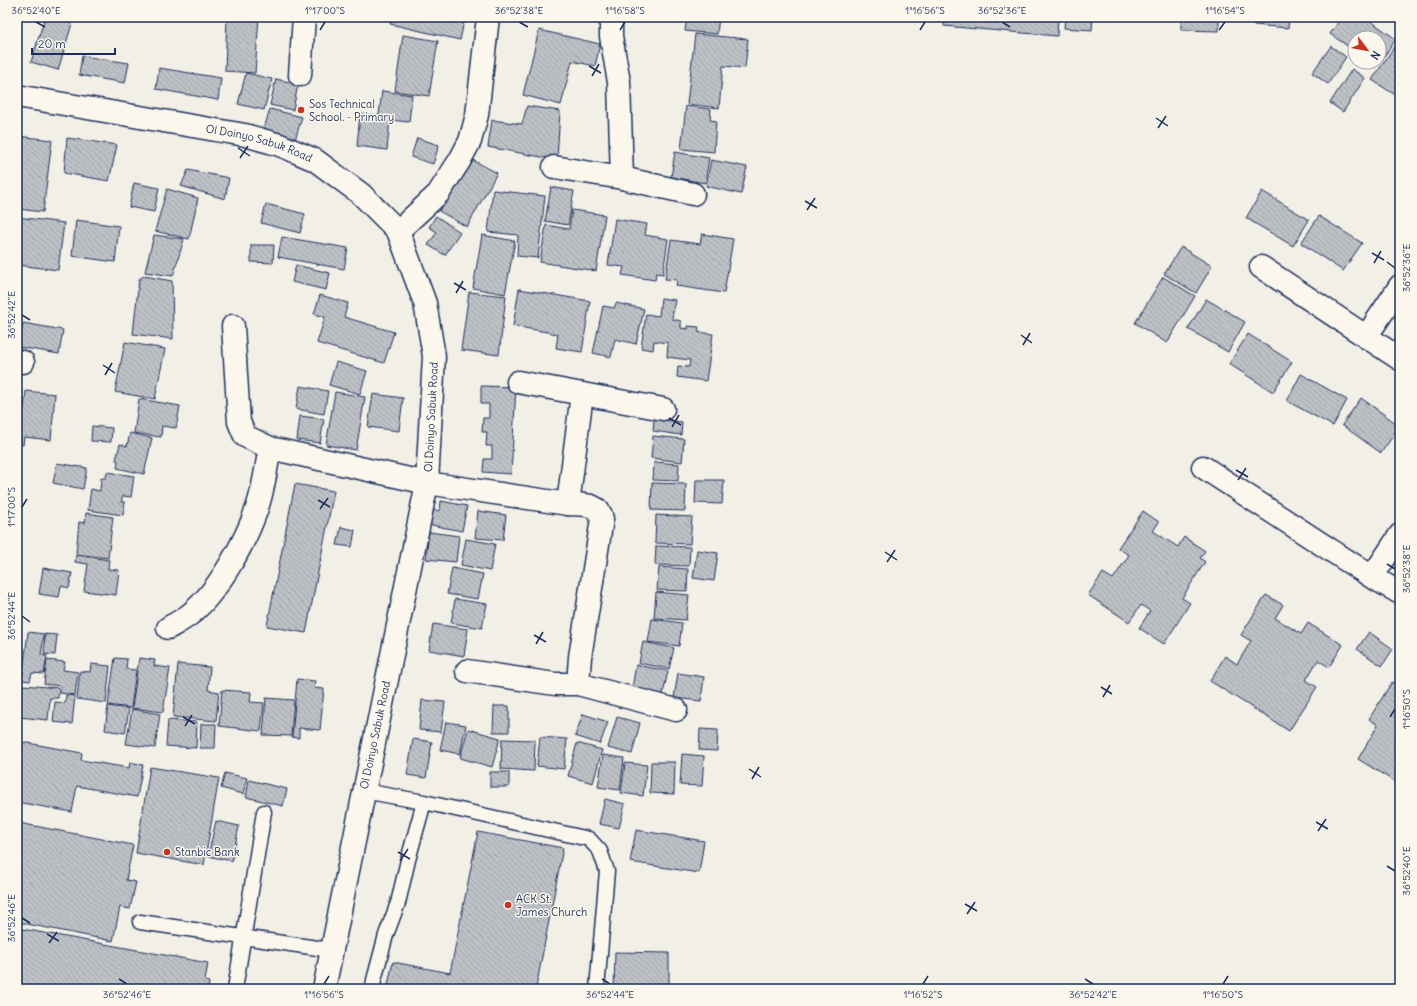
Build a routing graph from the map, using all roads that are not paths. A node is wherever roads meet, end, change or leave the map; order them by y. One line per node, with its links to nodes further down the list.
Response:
1 (304, 17): 4 (street)
2 (488, 17): 9 (street)
3 (611, 17): 7 (street)
4 (300, 75)
5 (17, 96): 9 (street, Ol Doinyo Sabuk Road)
6 (554, 168): 7 (street)
7 (622, 178): 8 (street)
8 (693, 194)
9 (398, 231): 20 (street, Ol Doinyo Sabuk Road)
10 (1261, 267): 13 (street)
11 (1400, 286): 13 (street)
12 (233, 326): 18 (street)
13 (1366, 337): 14 (street)
14 (1400, 359)
15 (518, 382): 16 (street)
16 (582, 394): 17 (street); 21 (street)
17 (663, 409)
18 (270, 448): 20 (street); 25 (street)
19 (1203, 467): 23 (street)
20 (427, 483): 21 (street); 29 (street, Ol Doinyo Sabuk Road)
21 (568, 504): 27 (street)
22 (1400, 535): 23 (street)
23 (1372, 577): 24 (street)
24 (1400, 593)
25 (168, 628)
26 (467, 671): 27 (street)
27 (578, 684): 28 (street)
28 (676, 710)
29 (364, 792): 30 (lane); 34 (street, Ol Doinyo Sabuk Road)
30 (424, 802): 37 (lane); 38 (lane)
31 (264, 812): 33 (lane)
32 (140, 922): 33 (lane)
33 (243, 937): 34 (lane); 35 (lane)
34 (331, 950): 36 (street, Ol Doinyo Sabuk Road)
35 (235, 989)
36 (324, 989)
37 (373, 989)
38 (597, 989)

